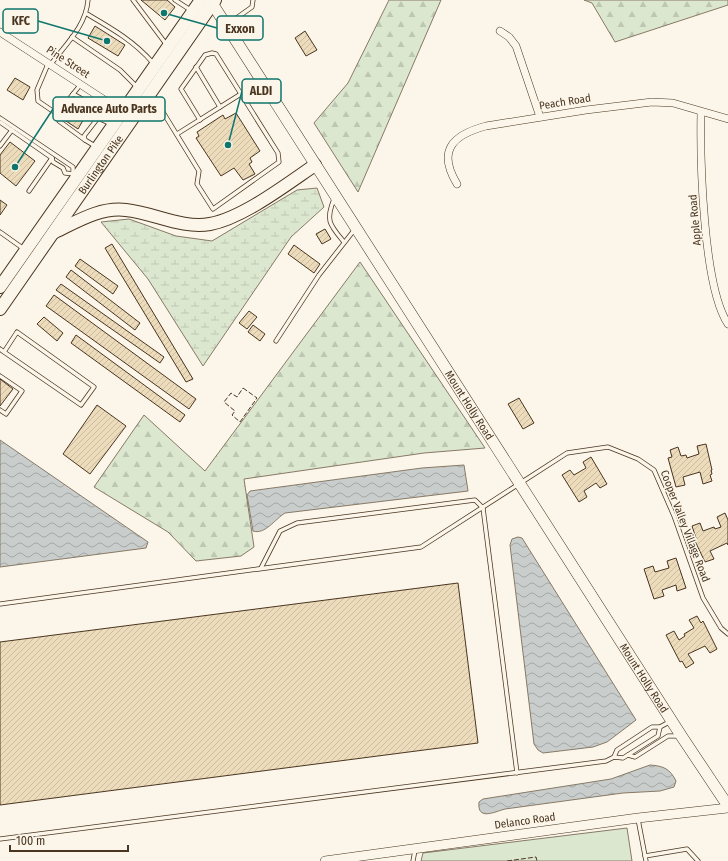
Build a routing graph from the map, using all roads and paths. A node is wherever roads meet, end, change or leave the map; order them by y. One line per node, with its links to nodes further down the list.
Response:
1 (88, 0): 7 (lane)
2 (175, 0): 6 (lane)
3 (253, 0): 8 (lane)
4 (209, 1): 6 (highway, Burlington Pike); 8 (main road, Mount Holly Road); 21 (highway, Burlington Pike)
5 (134, 2): 12 (lane)
6 (193, 11): 12 (highway, Burlington Pike)
7 (87, 14): 11 (lane); 14 (lane)
8 (226, 26): 16 (main road, Mount Holly Road)
9 (500, 31): 28 (street)
10 (0, 32): 13 (street, Pine Street)
11 (72, 37): 13 (lane); 18 (lane)
12 (168, 46): 14 (highway, Burlington Pike)
13 (50, 64): 17 (street, Pine Street); 27 (lane)
14 (155, 66): 18 (highway, Burlington Pike)
15 (196, 68): 20 (lane); 24 (lane); 32 (lane)
16 (261, 82): 20 (lane); 41 (main road, Mount Holly Road)
17 (81, 84): 19 (lane); 22 (street, Pine Street)
18 (139, 89): 25 (highway, Burlington Pike)
19 (73, 94): 23 (lane); 27 (lane)
20 (241, 94): 24 (lane); 36 (lane)
21 (149, 97): 36 (lane); 48 (highway, Burlington Pike)
22 (103, 98): 23 (lane); 25 (street, Pine Street)
23 (97, 107): 30 (lane)
24 (220, 107): 32 (lane)
25 (123, 112): 34 (highway, Burlington Pike)
26 (701, 112): 28 (street, Peach Road); 31 (street, Peach Road); 53 (street, Apple Road)
27 (57, 114): 37 (lane)
28 (540, 117): 43 (street, Peach Road)
29 (0, 118): 42 (lane)
30 (98, 118): 34 (lane); 37 (lane)
31 (728, 119)
32 (200, 120): 36 (lane)
33 (0, 122): 35 (lane)
34 (113, 125): 39 (highway, Burlington Pike)
35 (12, 130): 38 (lane); 40 (lane)
36 (177, 134)
37 (85, 140): 39 (lane)
38 (0, 146)
39 (97, 148): 42 (highway, Burlington Pike)
40 (52, 158): 42 (lane); 44 (lane)
41 (315, 165): 45 (main road, Mount Holly Road); 48 (highway)
42 (76, 174): 50 (highway, Burlington Pike)
43 (457, 184)
44 (29, 191)
45 (335, 196): 46 (main road, Mount Holly Road); 49 (lane)
46 (355, 228): 49 (lane); 59 (main road, Mount Holly Road)
47 (0, 232): 50 (lane)
48 (52, 234): 52 (highway, Burlington Pike)
49 (344, 242): 54 (lane)
50 (26, 250): 51 (highway, Burlington Pike)
51 (0, 288)
52 (0, 310)
53 (728, 324)
54 (276, 341)
55 (0, 349): 56 (lane)
56 (4, 352): 56 (lane)
57 (0, 376): 58 (lane)
58 (0, 410)
59 (519, 483): 60 (lane, Cooper Valley Village Road); 63 (lane, Cooper Valley Village Road); 64 (main road, Mount Holly Road)
60 (483, 508): 61 (lane, Cooper Valley Village Road); 61 (lane); 69 (lane)
61 (261, 568): 62 (lane, Cooper Valley Village Road)
62 (0, 604)
63 (728, 634)
64 (671, 720): 65 (lane); 66 (main road, Mount Holly Road)
65 (660, 728): 67 (lane); 68 (lane)
66 (682, 737): 67 (lane); 70 (main road, Mount Holly Road)
67 (628, 755): 68 (lane)
68 (614, 758): 69 (lane)
69 (517, 773): 72 (lane)
70 (728, 807): 71 (street, Delanco Road)
71 (638, 818): 73 (street, Delanco Road); 74 (lane)
72 (0, 839)
73 (416, 849): 75 (street, Delanco Road); 76 (lane)
74 (645, 856): 77 (lane); 78 (lane)
75 (325, 861)
76 (413, 861)
77 (646, 861)
78 (698, 861)

